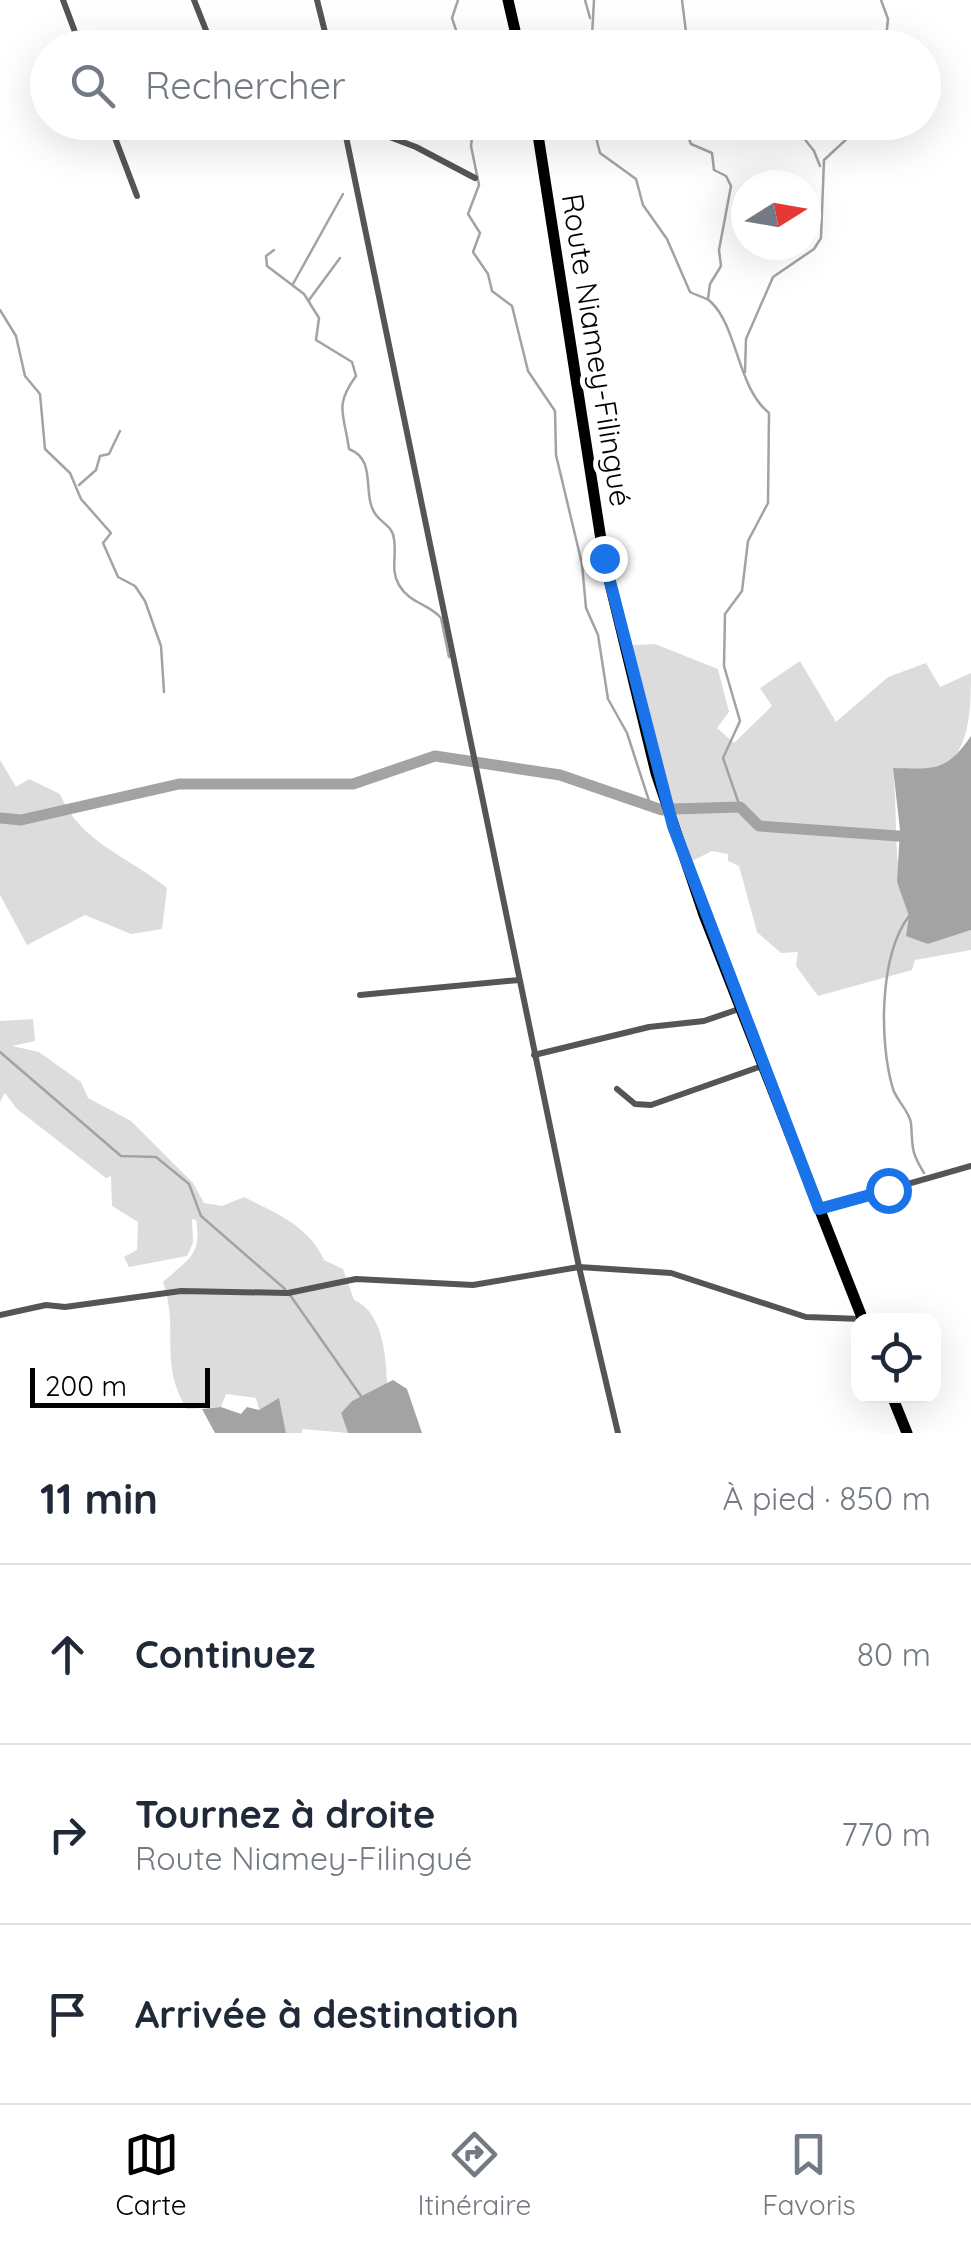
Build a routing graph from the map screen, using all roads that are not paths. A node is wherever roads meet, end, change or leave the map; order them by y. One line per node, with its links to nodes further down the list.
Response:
1 (63, 0): 5 (street)
2 (194, 0): 6 (street)
3 (317, 0): 7 (street)
4 (508, 0): 8 (main road)
5 (74, 30)
6 (205, 30)
7 (324, 30)
8 (515, 30)
9 (117, 140): 14 (street)
10 (351, 140): 15 (street)
11 (395, 140): 13 (street)
12 (539, 140): 17 (main road, Route Niamey-Filingué)
13 (475, 178)
14 (138, 196)
15 (520, 980): 16 (street); 18 (street)
16 (360, 995)
17 (740, 1008): 18 (street); 19 (main road, Route Niamey-Filingué)
18 (534, 1055): 23 (street)
19 (763, 1066): 20 (street); 22 (main road, Route Niamey-Filingué)
20 (617, 1089)
21 (971, 1166): 22 (street)
22 (819, 1209): 24 (main road, Route Niamey-Filingué)
23 (578, 1267): 25 (street); 26 (street); 28 (street)
24 (859, 1313)
25 (0, 1315)
26 (851, 1319)
27 (895, 1403): 29 (main road)
28 (618, 1433)
29 (906, 1433)

